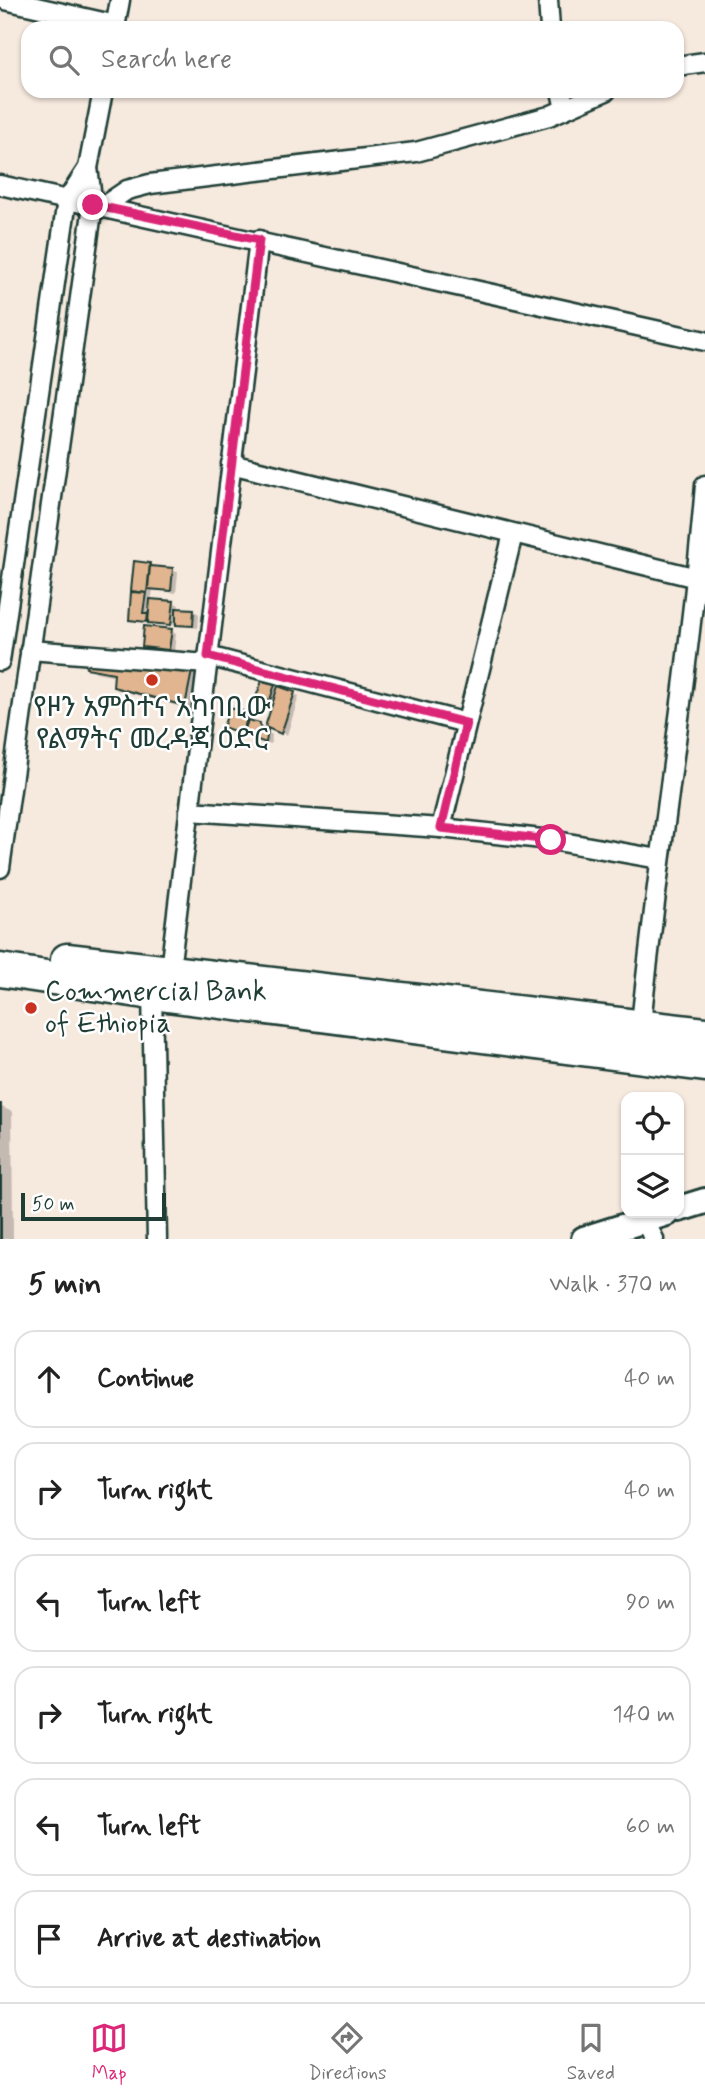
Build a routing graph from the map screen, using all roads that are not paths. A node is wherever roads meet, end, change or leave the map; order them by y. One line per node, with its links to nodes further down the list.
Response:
1 (5, 0): 4 (street)
2 (120, 0): 5 (street)
3 (548, 0): 6 (street)
4 (94, 21)
5 (116, 21)
6 (550, 21)
7 (705, 62): 8 (street)
8 (684, 65)
9 (102, 98): 13 (street)
10 (563, 98): 12 (street)
11 (590, 98): 12 (street)
12 (565, 109): 16 (street)
13 (88, 168): 15 (street); 16 (street)
14 (0, 185): 15 (street)
15 (67, 200): 16 (street); 24 (street)
16 (97, 206): 17 (street); 23 (street)
17 (259, 240): 18 (street); 19 (street)
18 (705, 341)
19 (231, 464): 21 (street); 25 (street)
20 (705, 485): 22 (street)
21 (513, 534): 22 (street); 26 (street)
22 (697, 578): 29 (street)
23 (30, 650): 25 (street); 30 (street)
24 (0, 651)
25 (207, 660): 26 (street); 27 (street)
26 (466, 723): 28 (street)
27 (189, 810): 28 (street); 33 (street)
28 (441, 828): 29 (street)
29 (659, 859): 35 (street)
30 (0, 868)
31 (0, 950): 33 (highway)
32 (0, 970): 33 (highway)
33 (161, 981): 35 (highway); 40 (street)
34 (705, 1034): 35 (highway)
35 (639, 1040): 36 (highway)
36 (705, 1065)
37 (705, 1201): 38 (street)
38 (684, 1207)
39 (655, 1224): 41 (street)
40 (157, 1239)
41 (584, 1239)

